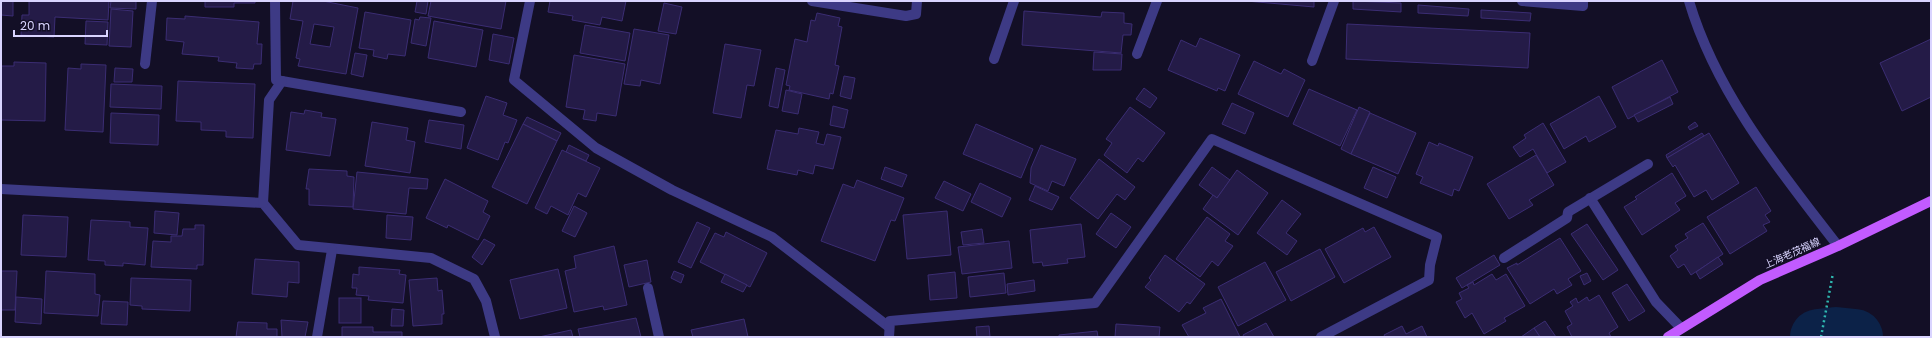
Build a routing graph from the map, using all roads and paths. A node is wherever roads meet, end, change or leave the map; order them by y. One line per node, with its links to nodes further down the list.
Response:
1 (152, 1): 15 (street)
2 (275, 1): 16 (street)
3 (530, 1): 28 (street)
4 (812, 1): 5 (street)
5 (917, 1)
6 (1014, 1): 13 (street)
7 (1157, 1): 12 (street)
8 (1334, 1): 14 (street)
9 (1522, 1): 10 (street)
10 (1583, 1)
11 (1689, 1): 23 (street)
12 (1137, 54)
13 (994, 58)
14 (1312, 61)
15 (145, 64)
16 (282, 81): 17 (street); 22 (street)
17 (461, 112)
18 (1648, 164): 20 (street)
19 (1, 189): 22 (street)
20 (1590, 198): 25 (street); 27 (street)
21 (1931, 201): 23 (main road, 上海老茂福線)
22 (263, 203): 24 (street)
23 (1838, 246): 27 (main road, 上海老茂福線); 34 (path)
24 (332, 250): 29 (street); 30 (street)
25 (1504, 258)
26 (648, 288): 31 (street)
27 (1681, 328): 33 (main road, 上海老茂福線)
28 (889, 332): 32 (street)
29 (317, 337)
30 (495, 337)
31 (658, 337)
32 (1322, 337)
33 (1668, 337)
34 (1821, 337)

